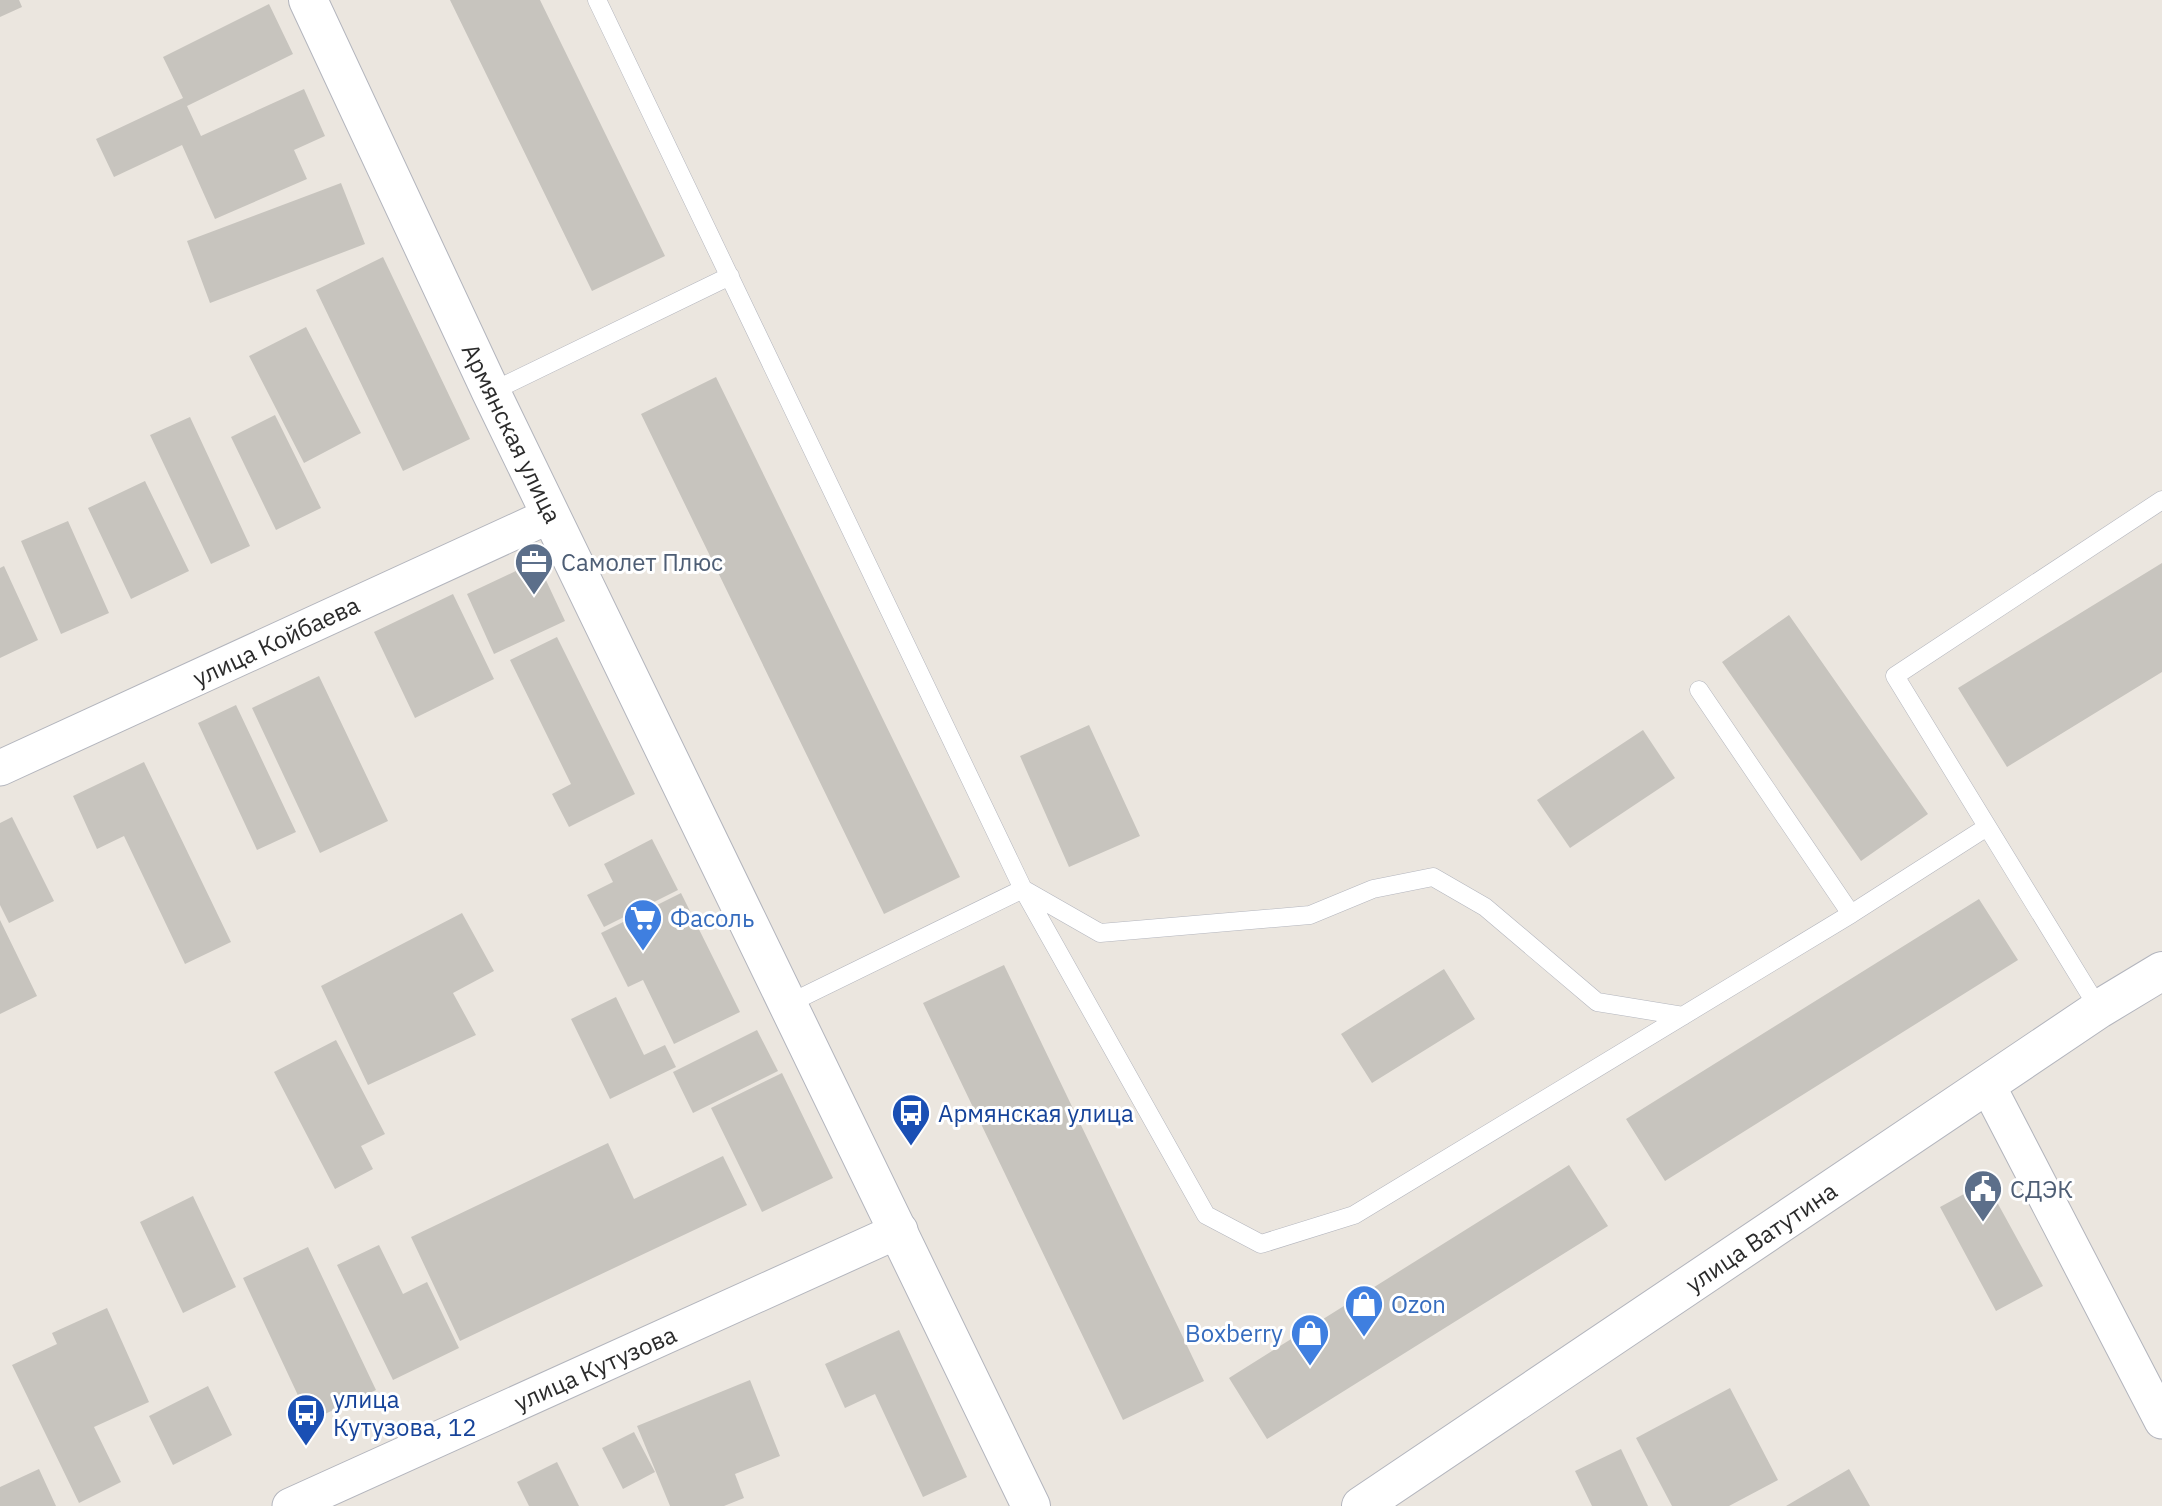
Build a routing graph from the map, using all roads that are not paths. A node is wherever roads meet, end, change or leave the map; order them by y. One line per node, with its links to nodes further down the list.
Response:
1 (308, 0): 4 (main road, Армянская улица)
2 (597, 0): 3 (lane)
3 (730, 276): 4 (lane); 10 (lane)
4 (491, 392): 6 (main road, Армянская улица)
5 (2162, 500): 9 (lane)
6 (551, 514): 8 (street, улица Койбаева); 13 (main road, Армянская улица)
7 (1699, 690): 11 (lane)
8 (0, 768)
9 (1987, 827): 11 (lane); 14 (lane)
10 (1023, 889): 13 (lane); 15 (lane); 15 (lane)
11 (1851, 914): 15 (lane)
12 (2162, 971): 14 (main road, улица Ватутина)
13 (788, 1004): 17 (main road, Армянская улица)
14 (2099, 1009): 16 (main road, улица Ватутина)
15 (1683, 1016)
16 (1987, 1084): 18 (street); 21 (main road, улица Ватутина)
17 (900, 1230): 19 (street, улица Кутузова); 20 (main road, Армянская улица)
18 (2162, 1421)
19 (290, 1506)
20 (1031, 1506)
21 (1361, 1506)

